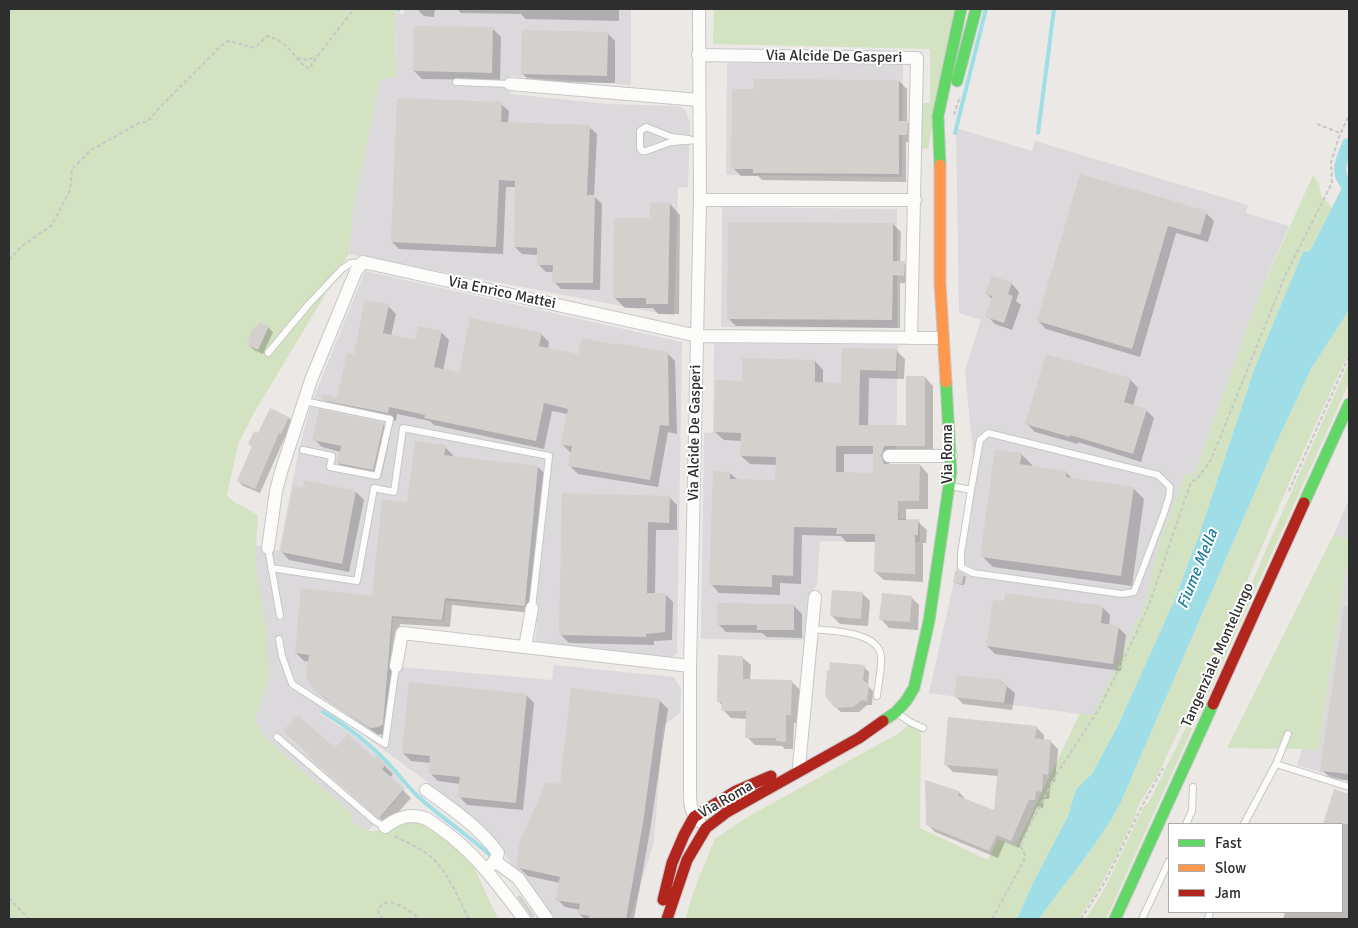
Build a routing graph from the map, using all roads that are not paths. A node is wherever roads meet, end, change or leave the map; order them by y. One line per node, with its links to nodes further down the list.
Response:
1 (699, 9): 4 (street, Via Alcide De Gasperi)
2 (961, 9): 8 (main road, Via Roma)
3 (976, 9): 8 (main road, Via Roma)
4 (698, 55): 7 (street, Via Alcide De Gasperi); 11 (street, Via Alcide De Gasperi)
5 (456, 82): 6 (lane)
6 (510, 84): 7 (street)
7 (699, 100): 9 (street, Via Alcide De Gasperi)
8 (940, 139): 15 (main road, Via Roma)
9 (694, 140): 9 (lane); 10 (street, Via Alcide De Gasperi)
10 (700, 200): 11 (street); 13 (street, Via Alcide De Gasperi)
11 (915, 200): 14 (street, Via Alcide De Gasperi)
12 (363, 262): 13 (street, Via Enrico Mattei); 16 (lane); 17 (street)
13 (698, 336): 14 (street, Via Enrico Mattei); 33 (street, Via Alcide De Gasperi)
14 (912, 338): 15 (street, Via Enrico Mattei)
15 (942, 338): 21 (main road, Via Roma)
16 (268, 353)
17 (304, 401): 19 (lane); 24 (street)
18 (1349, 404): 58 (main road, Tangenziale Montelungo)
19 (303, 450)
20 (889, 456): 21 (street)
21 (951, 456): 22 (main road, Via Roma)
22 (950, 486): 23 (lane); 35 (main road, Via Roma)
23 (971, 490): 23 (lane)
24 (268, 548): 25 (lane)
25 (271, 568): 27 (lane); 28 (lane)
26 (815, 597): 29 (street)
27 (532, 608): 31 (street)
28 (280, 616)
29 (812, 629): 34 (lane); 41 (street)
30 (279, 638): 32 (lane)
31 (525, 647): 32 (street); 33 (street)
32 (396, 666)
33 (690, 666): 45 (street, Via Alcide De Gasperi)
34 (877, 696)
35 (896, 712): 36 (lane); 39 (main road, Via Roma)
36 (923, 728)
37 (1288, 734): 40 (lane)
38 (277, 737): 50 (lane)
39 (830, 754): 41 (main road, Via Roma); 49 (main road, Via Roma)
40 (1276, 764): 43 (lane); 48 (lane)
41 (799, 766): 45 (main road, Via Roma)
42 (1195, 782): 46 (main road); 47 (lane)
43 (1349, 787)
44 (426, 790): 53 (street)
45 (694, 817): 49 (street); 56 (main road, Via Roma)
46 (1176, 823)
47 (1186, 823)
48 (1245, 823)
49 (706, 828): 57 (main road, Via Roma)
50 (389, 831): 53 (street)
51 (1165, 848): 59 (main road)
52 (1168, 863): 60 (lane)
53 (490, 865): 54 (street); 55 (street)
54 (524, 919)
55 (548, 919)
56 (658, 919)
57 (667, 919)
58 (1115, 919)
59 (1133, 919)
60 (1142, 919)

